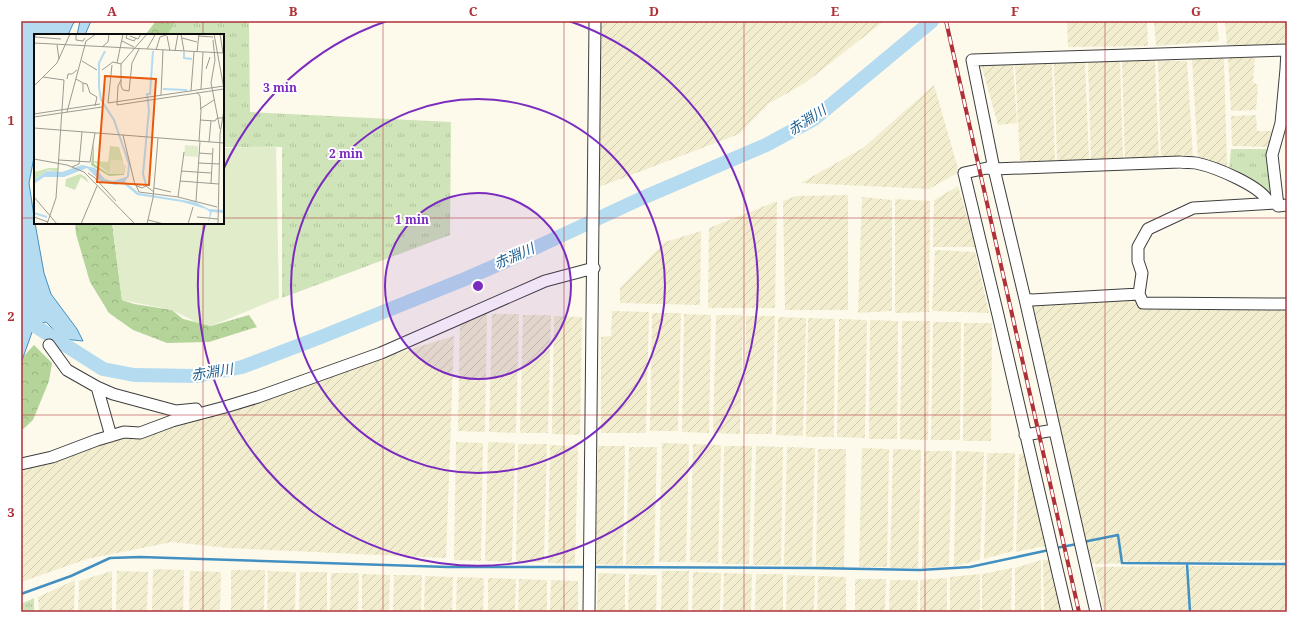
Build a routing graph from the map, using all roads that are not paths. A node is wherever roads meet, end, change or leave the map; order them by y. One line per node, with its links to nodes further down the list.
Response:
1 (595, 21): 5 (street)
2 (1287, 69): 3 (street); 4 (street)
3 (994, 169): 4 (street); 7 (street); 13 (street)
4 (1278, 204): 6 (street)
5 (593, 264): 11 (street); 16 (street)
6 (1139, 294): 7 (street); 8 (street)
7 (1025, 299): 12 (street)
8 (1287, 304)
9 (49, 345): 10 (street)
10 (97, 387): 11 (street); 14 (street)
11 (224, 407): 14 (street)
12 (1054, 430): 13 (street); 18 (street)
13 (1025, 435): 17 (street)
14 (111, 436): 15 (street)
15 (21, 464)
16 (589, 612)
17 (1067, 612)
18 (1096, 612)

